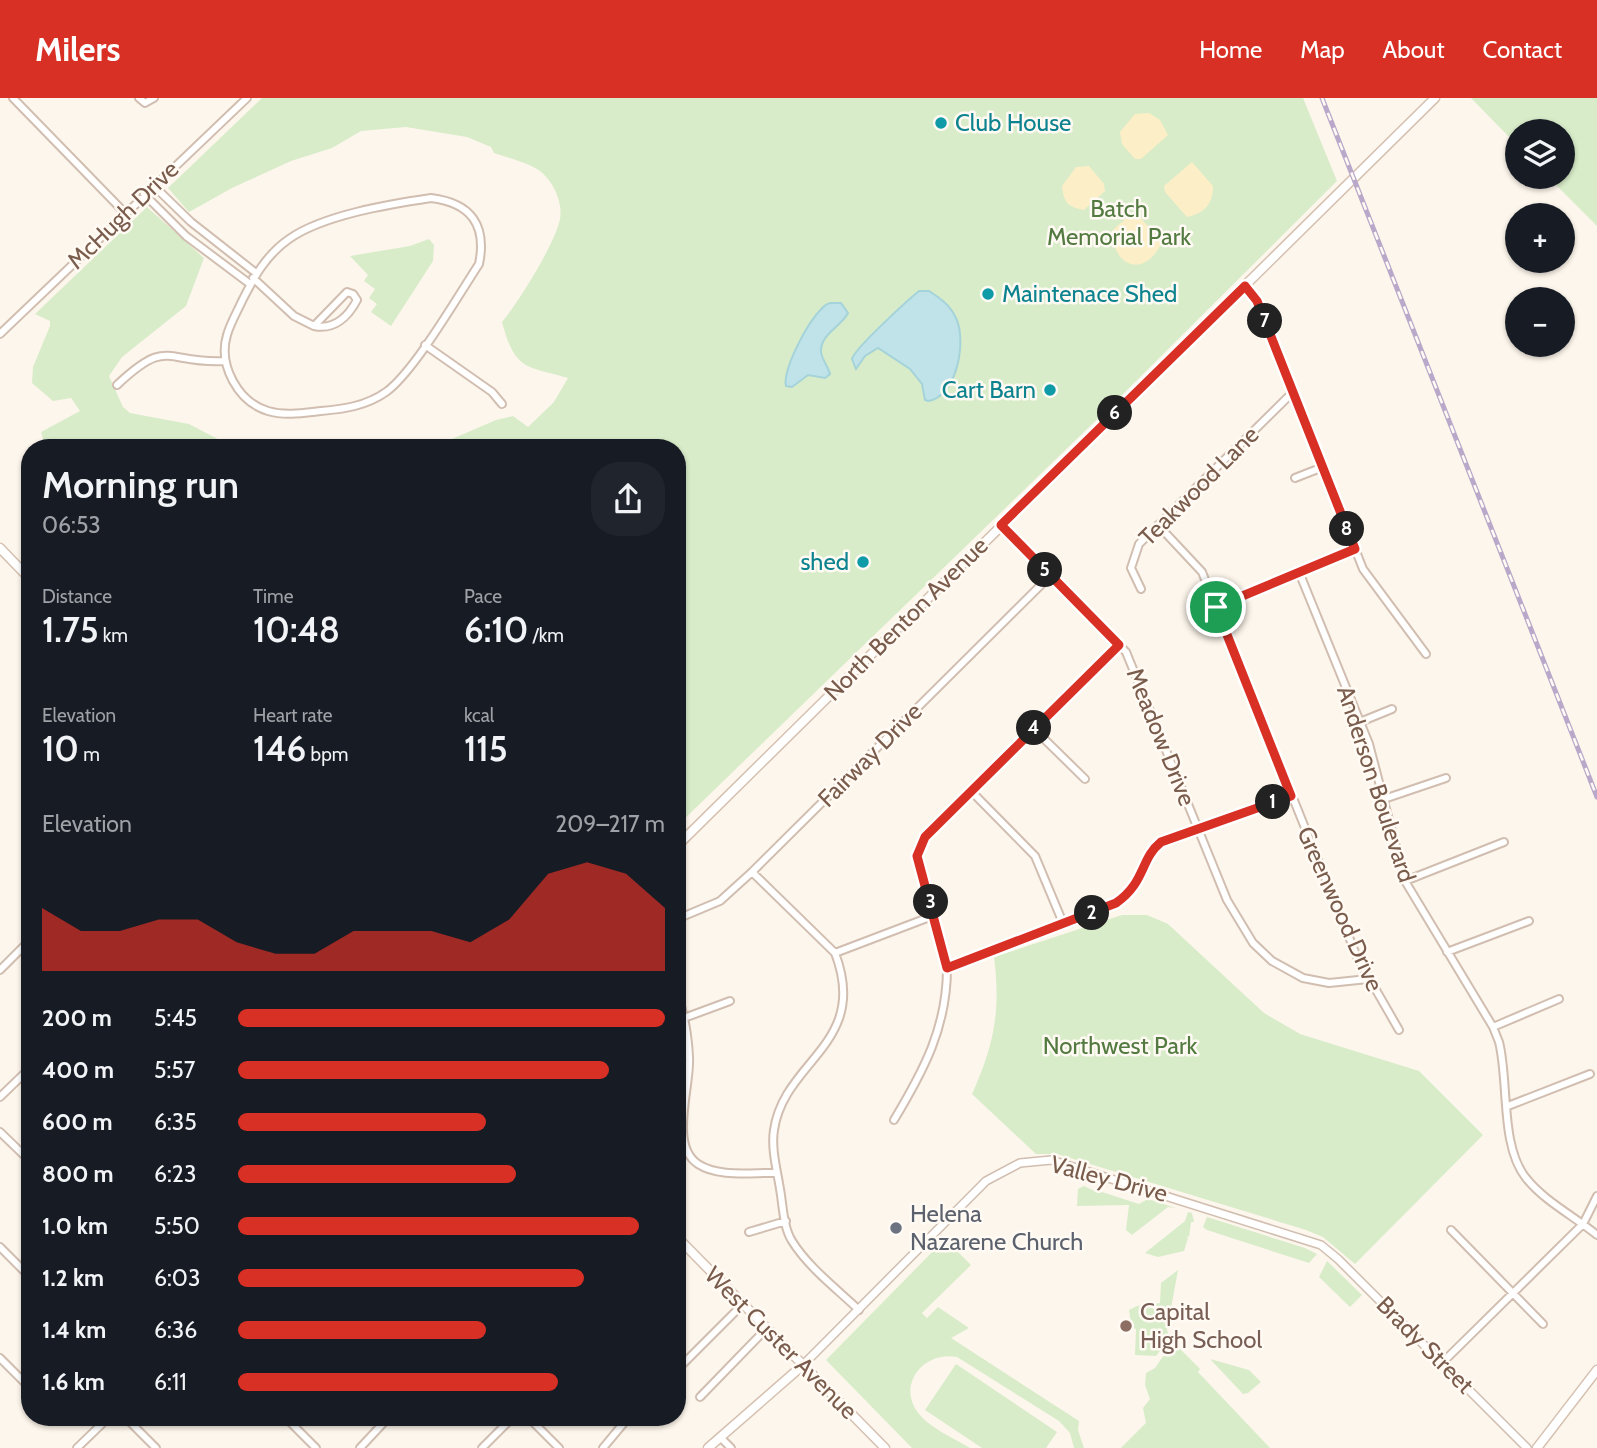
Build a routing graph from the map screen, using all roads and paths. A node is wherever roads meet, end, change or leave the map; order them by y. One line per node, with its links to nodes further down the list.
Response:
1 (13, 98): 8 (street)
2 (139, 98): 3 (street)
3 (154, 98)
4 (247, 98): 6 (street, McHugh Drive)
5 (1435, 98): 10 (main road, North Benton Avenue)
6 (153, 184): 7 (street, McHugh Drive); 9 (street)
7 (144, 194): 8 (street, McHugh Drive); 9 (street)
8 (125, 213): 12 (street, McHugh Drive)
9 (253, 278): 11 (street); 13 (street); 14 (street)
10 (1245, 286): 16 (street); 20 (main road, North Benton Avenue)
11 (314, 326): 11 (street)
12 (0, 334)
13 (425, 345): 14 (street); 17 (street)
14 (224, 361): 15 (street)
15 (117, 386)
16 (1293, 392): 18 (street); 21 (street, Teakwood Lane)
17 (502, 404)
18 (1323, 467): 19 (street); 23 (street)
19 (1295, 478)
20 (1001, 525): 26 (street, Meadow Drive); 40 (main road, North Benton Avenue)
21 (1158, 525): 27 (street, Teakwood Lane); 28 (street, Greenwood Drive)
22 (0, 548): 24 (main road)
23 (1355, 549): 25 (street); 30 (street)
24 (21, 570)
25 (1299, 572): 28 (street); 32 (street, Anderson Boulevard)
26 (1051, 575): 29 (street, Meadow Drive); 42 (street, Fairway Drive)
27 (1141, 589)
28 (1216, 607): 37 (street, Greenwood Drive)
29 (1119, 645): 33 (street); 39 (street, Meadow Drive)
30 (1426, 654)
31 (1392, 709): 32 (street)
32 (1360, 722): 38 (street, Anderson Boulevard)
33 (1033, 729): 35 (street); 36 (street)
34 (1446, 778): 38 (street)
35 (1085, 779)
36 (971, 791): 45 (street); 47 (street)
37 (1291, 796): 39 (street); 53 (street, Greenwood Drive)
38 (1384, 799): 43 (street, Anderson Boulevard)
39 (1198, 828): 47 (street); 53 (street, Meadow Drive)
40 (686, 837)
41 (1504, 842): 43 (street)
42 (752, 872): 44 (street, Fairway Drive); 50 (street)
43 (1405, 881): 49 (street, Anderson Boulevard)
44 (686, 915)
45 (934, 915): 50 (street); 51 (street)
46 (1529, 921): 49 (street)
47 (1063, 923): 51 (street)
48 (21, 949): 52 (street)
49 (1447, 952): 57 (street, Anderson Boulevard)
50 (835, 953): 69 (street)
51 (947, 968): 65 (street)
52 (0, 970)
53 (1368, 979): 58 (street, Greenwood Drive)
54 (1559, 999): 57 (street)
55 (730, 1001): 56 (street)
56 (686, 1017)
57 (1493, 1027): 64 (street, Anderson Boulevard)
58 (1399, 1030)
59 (686, 1034): 63 (street)
60 (1590, 1074): 64 (street)
61 (21, 1077): 62 (street)
62 (0, 1097)
63 (686, 1101)
64 (1508, 1105): 72 (street, Anderson Boulevard)
65 (894, 1120)
66 (0, 1132): 67 (street)
67 (21, 1152)
68 (686, 1152): 69 (street)
69 (778, 1173): 71 (street)
70 (1597, 1196): 72 (street)
71 (786, 1221): 74 (street); 82 (street)
72 (1583, 1224): 75 (street, Anderson Boulevard); 80 (street)
73 (1451, 1230): 80 (street)
74 (749, 1232)
75 (1597, 1235)
76 (1321, 1245): 82 (street, Valley Drive); 87 (street, Brady Street)
77 (686, 1246): 81 (main road, West Custer Avenue)
78 (0, 1247): 79 (street)
79 (21, 1268)
80 (1512, 1292): 83 (street); 87 (street)
81 (743, 1304): 84 (main road, West Custer Avenue); 86 (street)
82 (859, 1310): 88 (street, Valley Drive)
83 (1543, 1324)
84 (767, 1328): 88 (main road, West Custer Avenue); 91 (street)
85 (0, 1358): 90 (street)
86 (686, 1361)
87 (1442, 1363): 110 (street, Brady Street)
88 (803, 1365): 99 (main road); 109 (main road, West Custer Avenue)
89 (1597, 1370): 111 (main road)
90 (21, 1379)
91 (700, 1397)
92 (100, 1426): 100 (street)
93 (134, 1426): 101 (street)
94 (294, 1426): 102 (street)
95 (381, 1426): 103 (street)
96 (504, 1426): 104 (street)
97 (536, 1426): 105 (street)
98 (621, 1426): 106 (street)
99 (720, 1437): 107 (main road); 108 (street)
100 (78, 1448)
101 (156, 1448)
102 (316, 1448)
103 (360, 1448)
104 (482, 1448)
105 (559, 1448)
106 (603, 1448)
107 (708, 1448)
108 (731, 1448)
109 (885, 1448)
110 (1527, 1448)
111 (1537, 1448)

